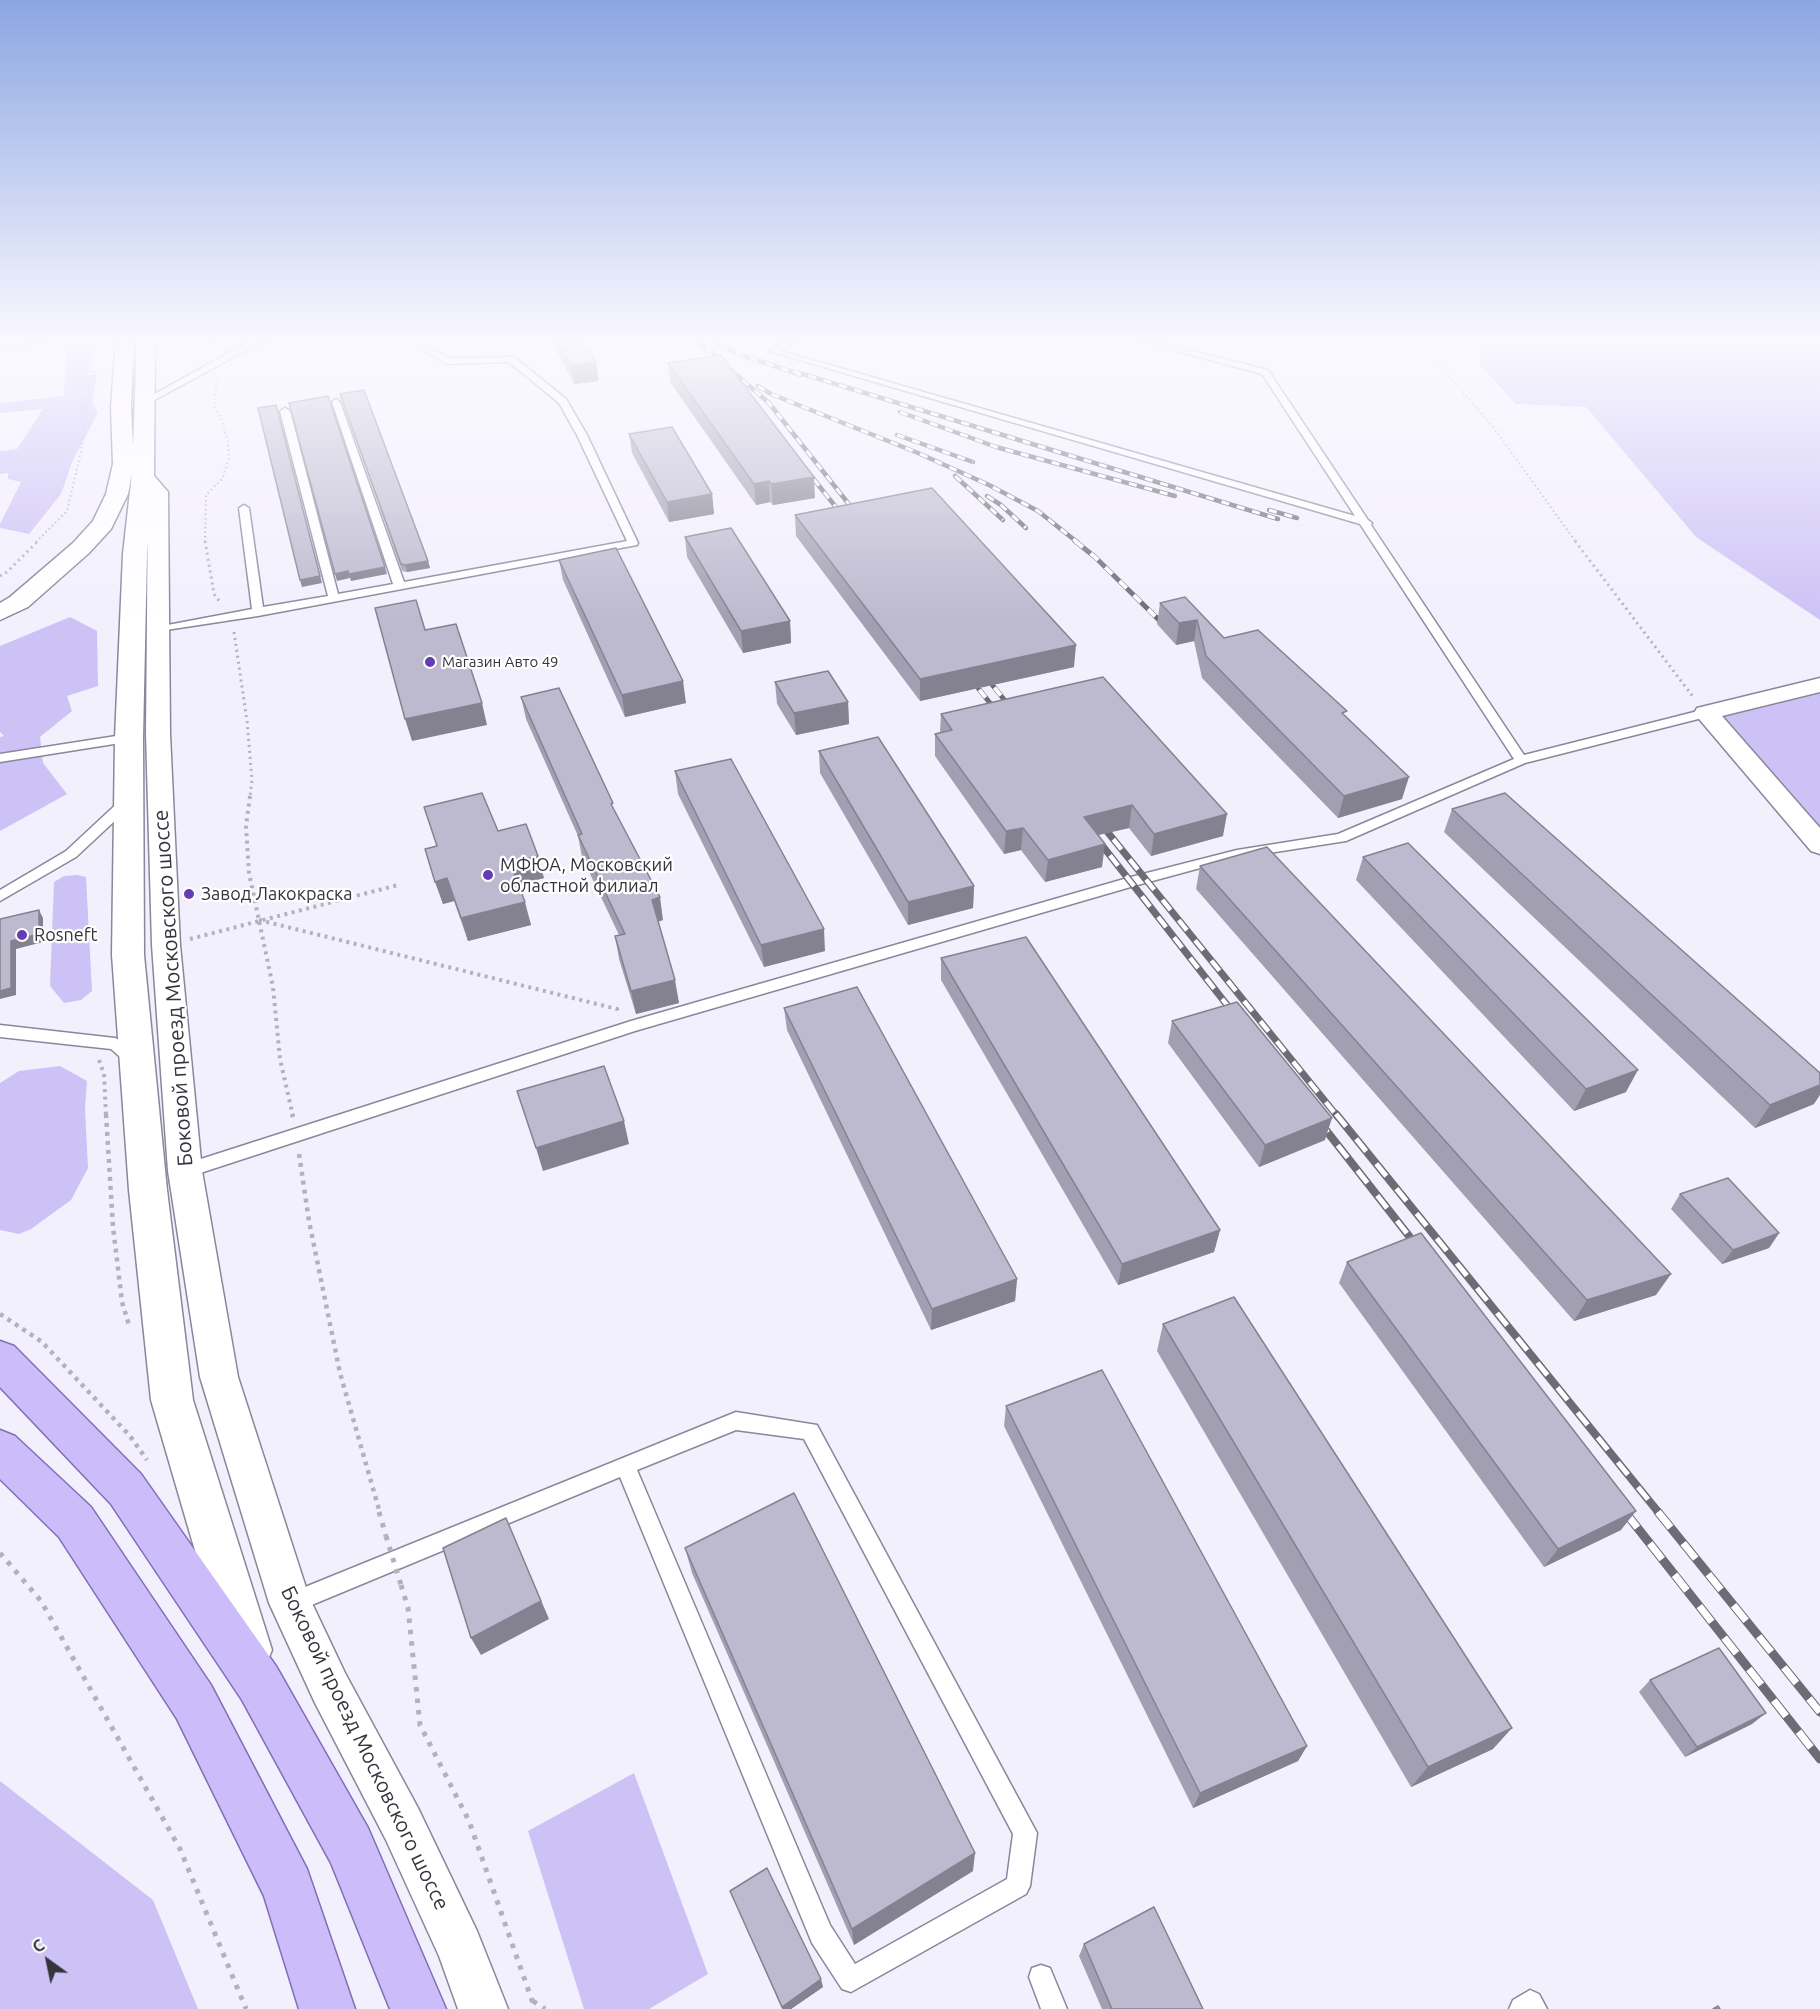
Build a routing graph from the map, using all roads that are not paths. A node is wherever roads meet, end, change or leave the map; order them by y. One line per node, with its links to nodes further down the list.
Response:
1 (115, 432): 13 (main road)
2 (126, 432): 9 (main road)
3 (141, 432): 9 (main road)
4 (290, 432): 14 (lane)
5 (346, 432): 12 (lane)
6 (580, 432): 12 (lane)
7 (1051, 432): 11 (lane)
8 (1305, 432): 11 (lane)
9 (134, 470): 15 (main road); 17 (main road); 18 (street, Боковой проезд Московского шоссе); 21 (main road)
10 (244, 508): 16 (lane)
11 (1367, 523): 23 (lane)
12 (400, 587): 14 (lane)
13 (0, 599)
14 (334, 599): 16 (lane)
15 (0, 613)
16 (258, 613): 18 (lane)
17 (0, 627)
18 (157, 630): 29 (street, Боковой проезд Московского шоссе)
19 (1820, 685): 20 (street)
20 (1706, 713): 23 (lane); 25 (street)
21 (129, 738): 22 (lane); 24 (main road)
22 (0, 758)
23 (1521, 760): 29 (lane)
24 (129, 800): 26 (lane); 28 (main road)
25 (1820, 845)
26 (0, 896)
27 (0, 1031): 28 (lane)
28 (136, 1062): 34 (main road)
29 (185, 1171): 33 (street, Боковой проезд Московского шоссе)
30 (0, 1359): 34 (main road)
31 (0, 1450): 36 (main road)
32 (625, 1464): 32 (lane); 33 (lane)
33 (290, 1603): 38 (street, Боковой проезд Московского шоссе)
34 (259, 1683): 37 (main road)
35 (1041, 1977): 39 (lane)
36 (327, 2009)
37 (418, 2009)
38 (483, 2009)
39 (1054, 2009)
40 (1521, 2009): 41 (lane)
41 (1534, 2009)

